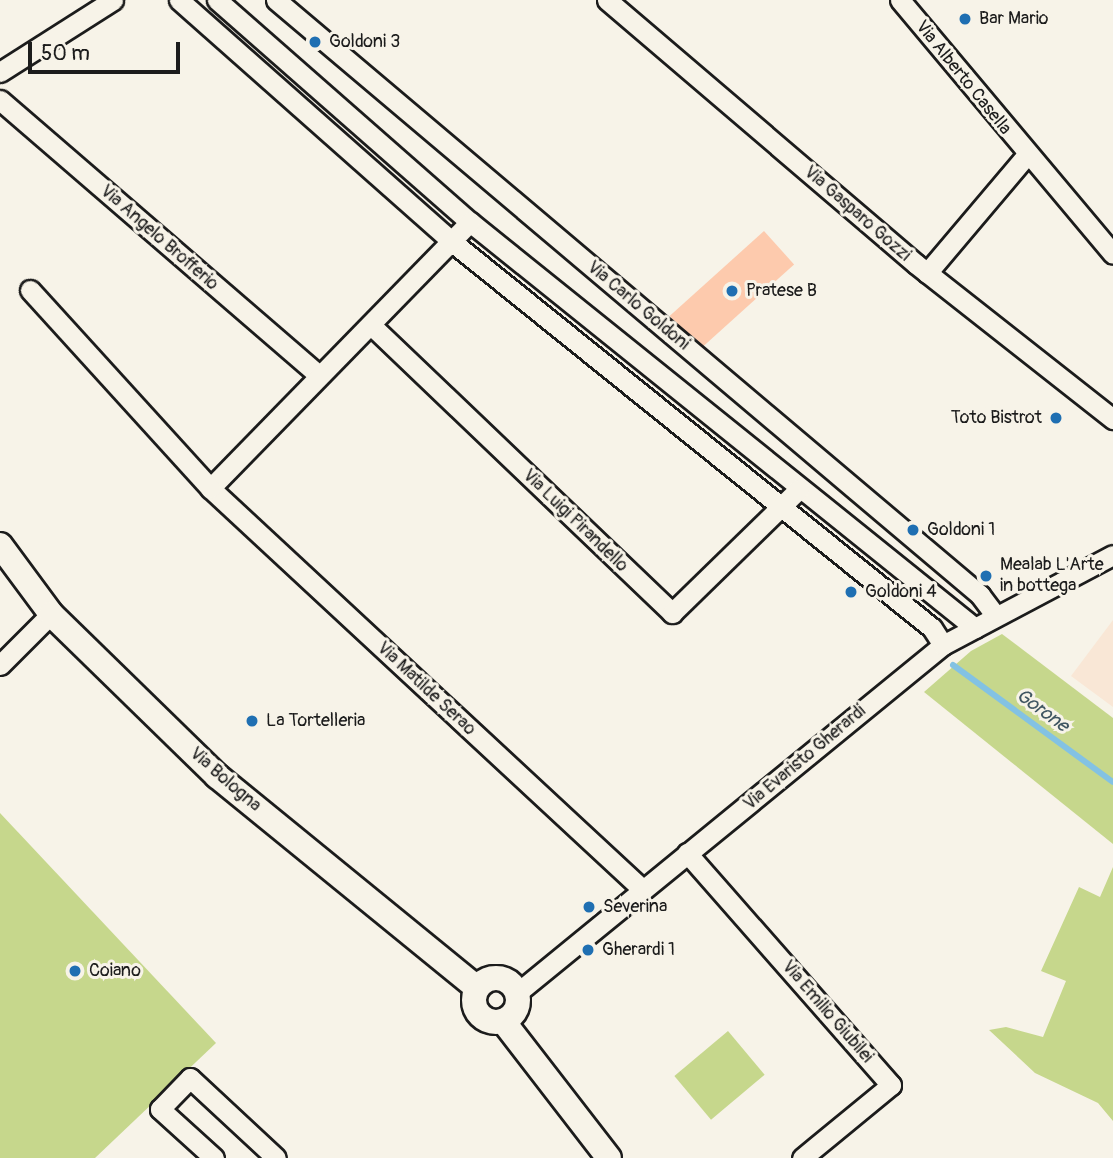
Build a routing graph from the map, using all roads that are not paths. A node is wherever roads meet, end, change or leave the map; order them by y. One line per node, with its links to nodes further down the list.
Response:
1 (113, 0): 7 (street)
2 (179, 0): 11 (street)
3 (218, 0): 10 (street)
4 (276, 0): 24 (street, Via Carlo Goldoni)
5 (607, 0): 13 (street, Via Gasparo Gozzi)
6 (900, 0): 9 (street, Via Alberto Casella)
7 (0, 72)
8 (0, 100): 16 (street, Via Angelo Brofferio)
9 (1026, 156): 12 (street, Via Alberto Casella); 13 (street)
10 (470, 222): 11 (street); 19 (street)
11 (451, 241): 15 (street); 20 (street)
12 (1113, 254)
13 (927, 273): 17 (street, Via Gasparo Gozzi)
14 (30, 290): 18 (street, Via Matilde Serao)
15 (371, 325): 16 (street); 20 (street, Via Luigi Pirandello)
16 (319, 375): 18 (street)
17 (1113, 419)
18 (209, 488): 29 (street, Via Matilde Serao)
19 (799, 489): 20 (street); 25 (street)
20 (780, 511): 26 (street)
21 (0, 545): 23 (street, Via Bologna)
22 (1113, 555): 24 (street, Via Evaristo Gherardi)
23 (51, 614): 27 (street); 30 (street, Via Bologna)
24 (996, 616): 25 (street, Via Evaristo Gherardi)
25 (975, 628): 26 (street, Via Evaristo Gherardi)
26 (943, 645): 28 (street, Via Evaristo Gherardi)
27 (0, 665)
28 (687, 853): 29 (street, Via Evaristo Gherardi); 36 (street, Via Emilio Giubilei)
29 (643, 890): 31 (street, Via Evaristo Gherardi)
30 (477, 988): 31 (street); 32 (street)
31 (517, 993): 32 (street)
32 (503, 1021): 35 (street)
33 (266, 1155): 34 (street)
34 (214, 1158)
35 (609, 1158)
36 (802, 1158)

